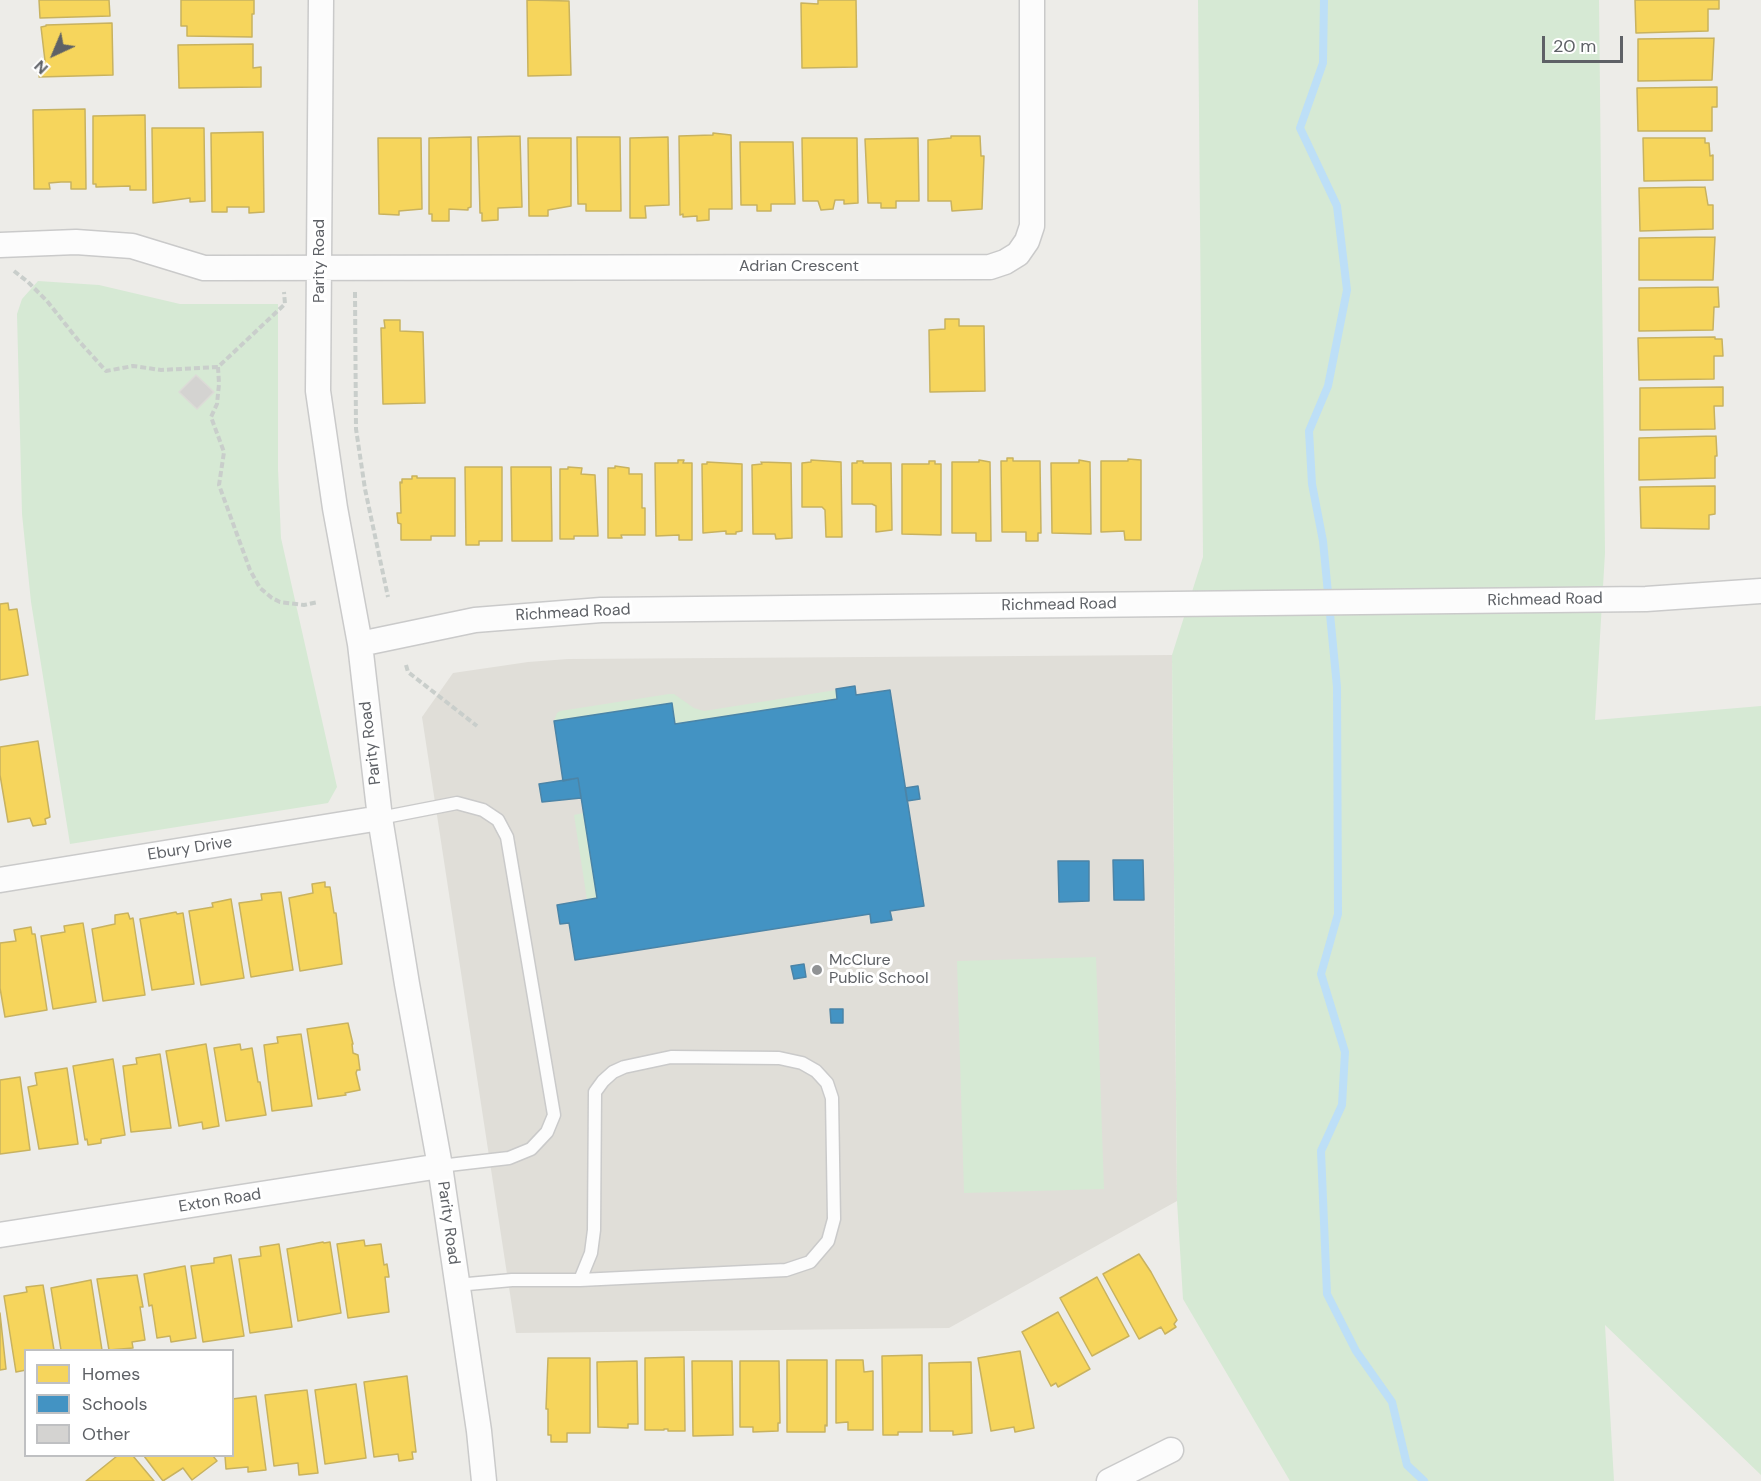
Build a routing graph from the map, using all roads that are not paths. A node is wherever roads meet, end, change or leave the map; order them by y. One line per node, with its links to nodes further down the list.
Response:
1 (321, 0): 4 (street, Parity Road)
2 (1032, 0): 4 (street, Adrian Crescent)
3 (0, 245): 4 (street, Adrian Crescent)
4 (320, 268): 6 (street, Parity Road)
5 (1761, 591): 6 (street, Richmead Road)
6 (360, 644): 7 (street, Parity Road)
7 (380, 818): 8 (street, Ebury Drive); 9 (street, Parity Road); 9 (lane)
8 (0, 880)
9 (440, 1166): 10 (street, Exton Road); 12 (street, Parity Road)
10 (0, 1235)
11 (580, 1280): 11 (lane); 12 (lane)
12 (457, 1285): 14 (street, Parity Road)
13 (1171, 1449): 15 (street)
14 (484, 1481)
15 (1109, 1481)

